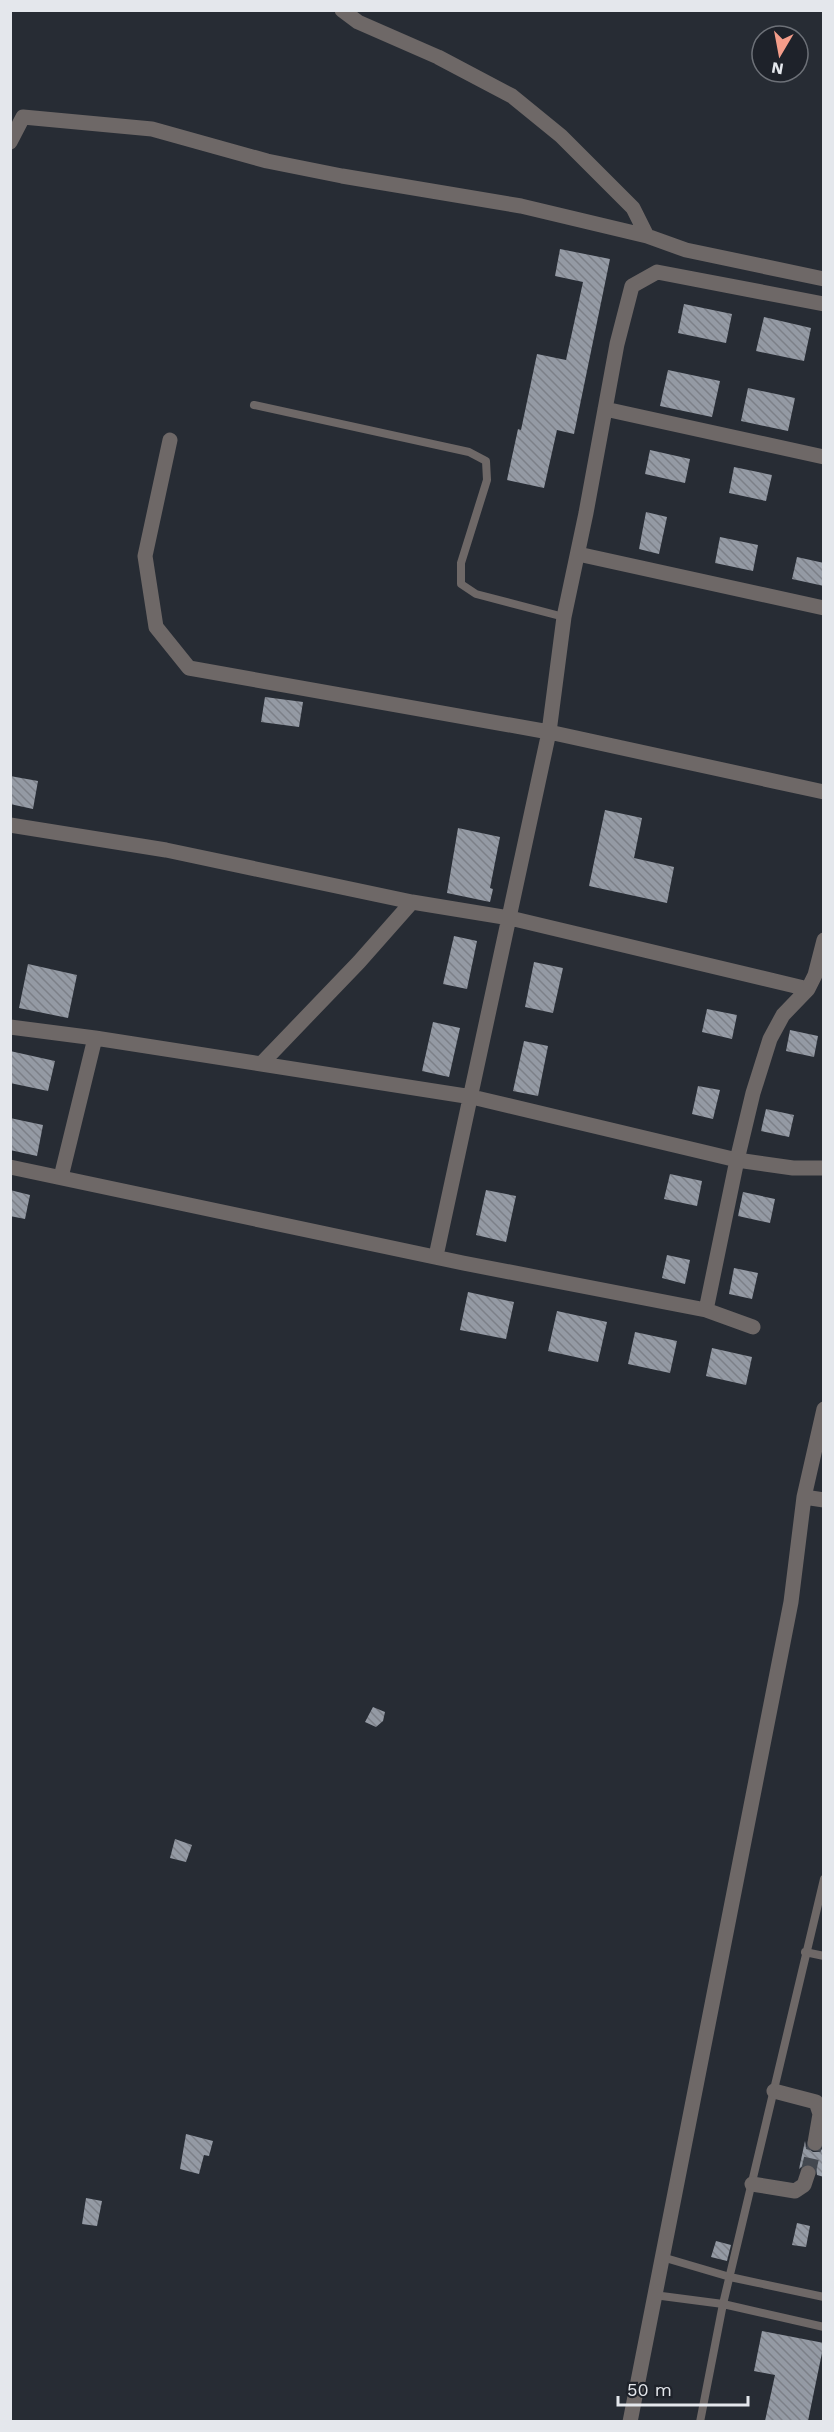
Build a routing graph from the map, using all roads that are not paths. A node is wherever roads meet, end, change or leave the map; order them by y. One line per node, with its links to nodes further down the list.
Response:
1 (342, 10): 3 (street)
2 (10, 142): 3 (street)
3 (647, 236): 4 (street)
4 (824, 279)
5 (824, 304): 7 (street)
6 (254, 405): 12 (lane)
7 (605, 409): 9 (street); 10 (street)
8 (170, 440): 13 (street)
9 (824, 457)
10 (578, 554): 11 (street); 12 (street)
11 (824, 608)
12 (564, 617): 13 (street)
13 (549, 732): 14 (street); 17 (street)
14 (824, 792)
15 (10, 825): 16 (street)
16 (412, 902): 17 (street); 22 (street)
17 (510, 918): 19 (street); 23 (street)
18 (824, 940): 19 (street)
19 (808, 989): 24 (street)
20 (10, 1027): 21 (street)
21 (95, 1038): 22 (street); 27 (street)
22 (261, 1064): 23 (street)
23 (472, 1097): 24 (street); 28 (street)
24 (737, 1160): 26 (street); 29 (street)
25 (10, 1167): 27 (street)
26 (824, 1168)
27 (61, 1177): 28 (street)
28 (436, 1256): 29 (street)
29 (706, 1310): 30 (street)
30 (753, 1327)
31 (824, 1409): 32 (street)
32 (804, 1497): 33 (street); 41 (street)
33 (824, 1500)
34 (824, 1879): 35 (lane)
35 (805, 1952): 36 (lane); 37 (lane)
36 (824, 1956)
37 (774, 2091): 38 (street); 40 (lane)
38 (815, 2143)
39 (808, 2173): 40 (street)
40 (752, 2184): 42 (lane)
41 (662, 2257): 42 (lane); 43 (street)
42 (730, 2277): 44 (lane); 45 (lane)
43 (654, 2295): 45 (lane); 47 (street)
44 (824, 2297)
45 (723, 2304): 46 (lane); 48 (lane)
46 (824, 2327)
47 (630, 2421)
48 (700, 2421)

